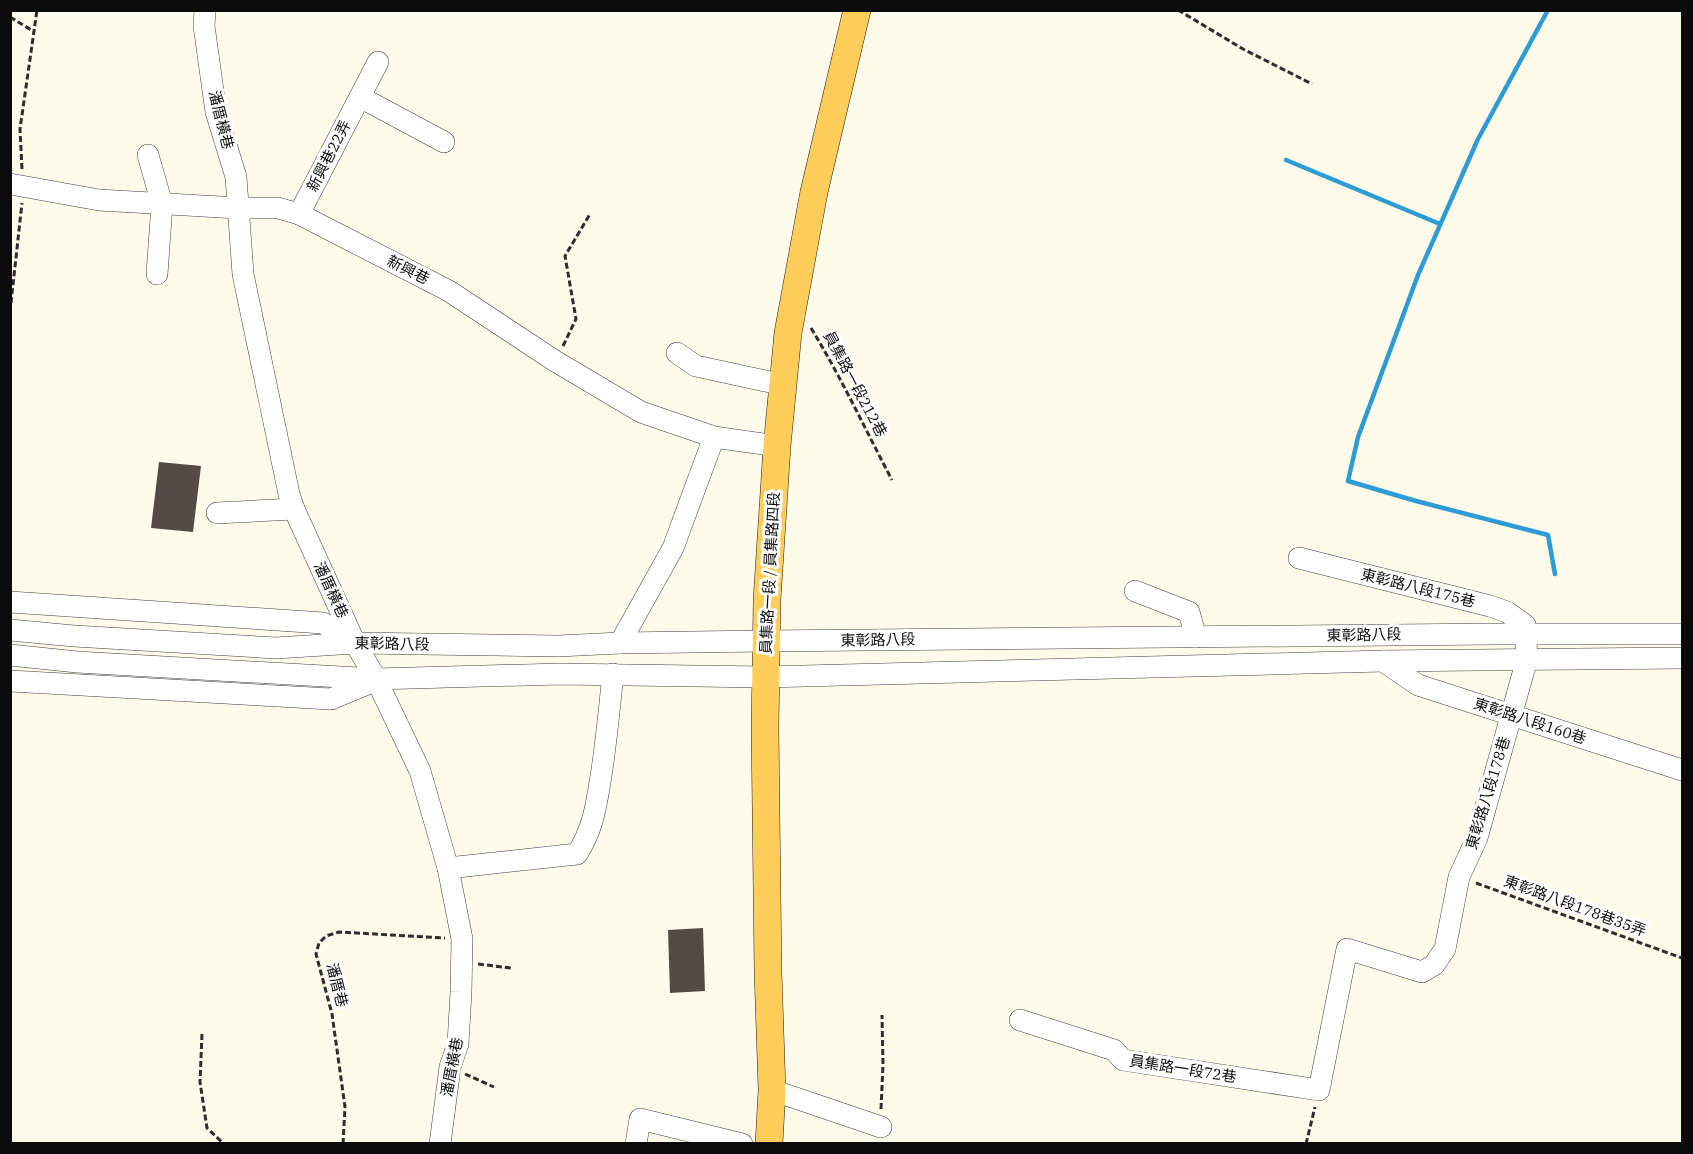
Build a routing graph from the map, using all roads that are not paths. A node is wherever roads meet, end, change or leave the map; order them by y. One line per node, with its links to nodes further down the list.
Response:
1 (857, 10): 13 (main road, 員集路一段 / 員集路四段)
2 (201, 16): 9 (street, 潘厝橫巷)
3 (378, 62): 4 (street, 新興巷22弄)
4 (360, 97): 5 (street); 10 (street, 新興巷22弄)
5 (444, 142)
6 (148, 155): 8 (street)
7 (17, 185): 8 (street, 新興巷)
8 (162, 204): 9 (street, 新興巷); 11 (street)
9 (238, 208): 10 (street, 新興巷); 16 (street, 潘厝橫巷)
10 (299, 214): 14 (street, 新興巷)
11 (157, 274)
12 (677, 352): 13 (street)
13 (784, 385): 15 (main road, 員集路一段 / 員集路四段)
14 (714, 436): 15 (street, 新興巷); 27 (street)
15 (777, 446): 25 (main road, 員集路一段 / 員集路四段)
16 (294, 509): 17 (street); 26 (street, 潘厝橫巷)
17 (217, 513)
18 (1299, 558): 22 (street, 東彰路八段175巷)
19 (1135, 591): 24 (street)
20 (10, 602): 26 (street)
21 (10, 630): 26 (street, 東彰路八段)
22 (1527, 634): 23 (street, 東彰路八段); 24 (street, 東彰路八段); 30 (street, 東彰路八段178巷)
23 (1683, 634)
24 (1196, 637): 25 (street, 東彰路八段)
25 (766, 641): 27 (street, 東彰路八段); 33 (main road, 員集路一段 / 員集路四段)
26 (356, 643): 27 (street, 東彰路八段); 34 (street, 潘厝橫巷)
27 (620, 643)
28 (10, 655): 34 (street, 東彰路八段)
29 (1683, 658): 30 (street, 東彰路八段)
30 (1527, 659): 31 (street, 東彰路八段); 36 (street, 東彰路八段178巷)
31 (1383, 661): 33 (street, 東彰路八段); 36 (street, 東彰路八段160巷)
32 (613, 674): 33 (street, 東彰路八段); 34 (street, 東彰路八段); 38 (street)
33 (765, 677): 40 (main road, 員集路一段 / 員集路四段)
34 (376, 680): 35 (street); 38 (street, 潘厝橫巷)
35 (10, 681)
36 (1512, 716): 37 (street, 東彰路八段160巷); 41 (street, 東彰路八段178巷)
37 (1683, 770)
38 (448, 868): 43 (street, 潘厝橫巷)
39 (1020, 1020): 41 (street, 員集路一段72巷)
40 (772, 1090): 42 (street); 46 (main road, 員集路一段 / 員集路四段)
41 (1318, 1090)
42 (880, 1127)
43 (440, 1143)
44 (636, 1143): 45 (street)
45 (742, 1143)
46 (769, 1143)

